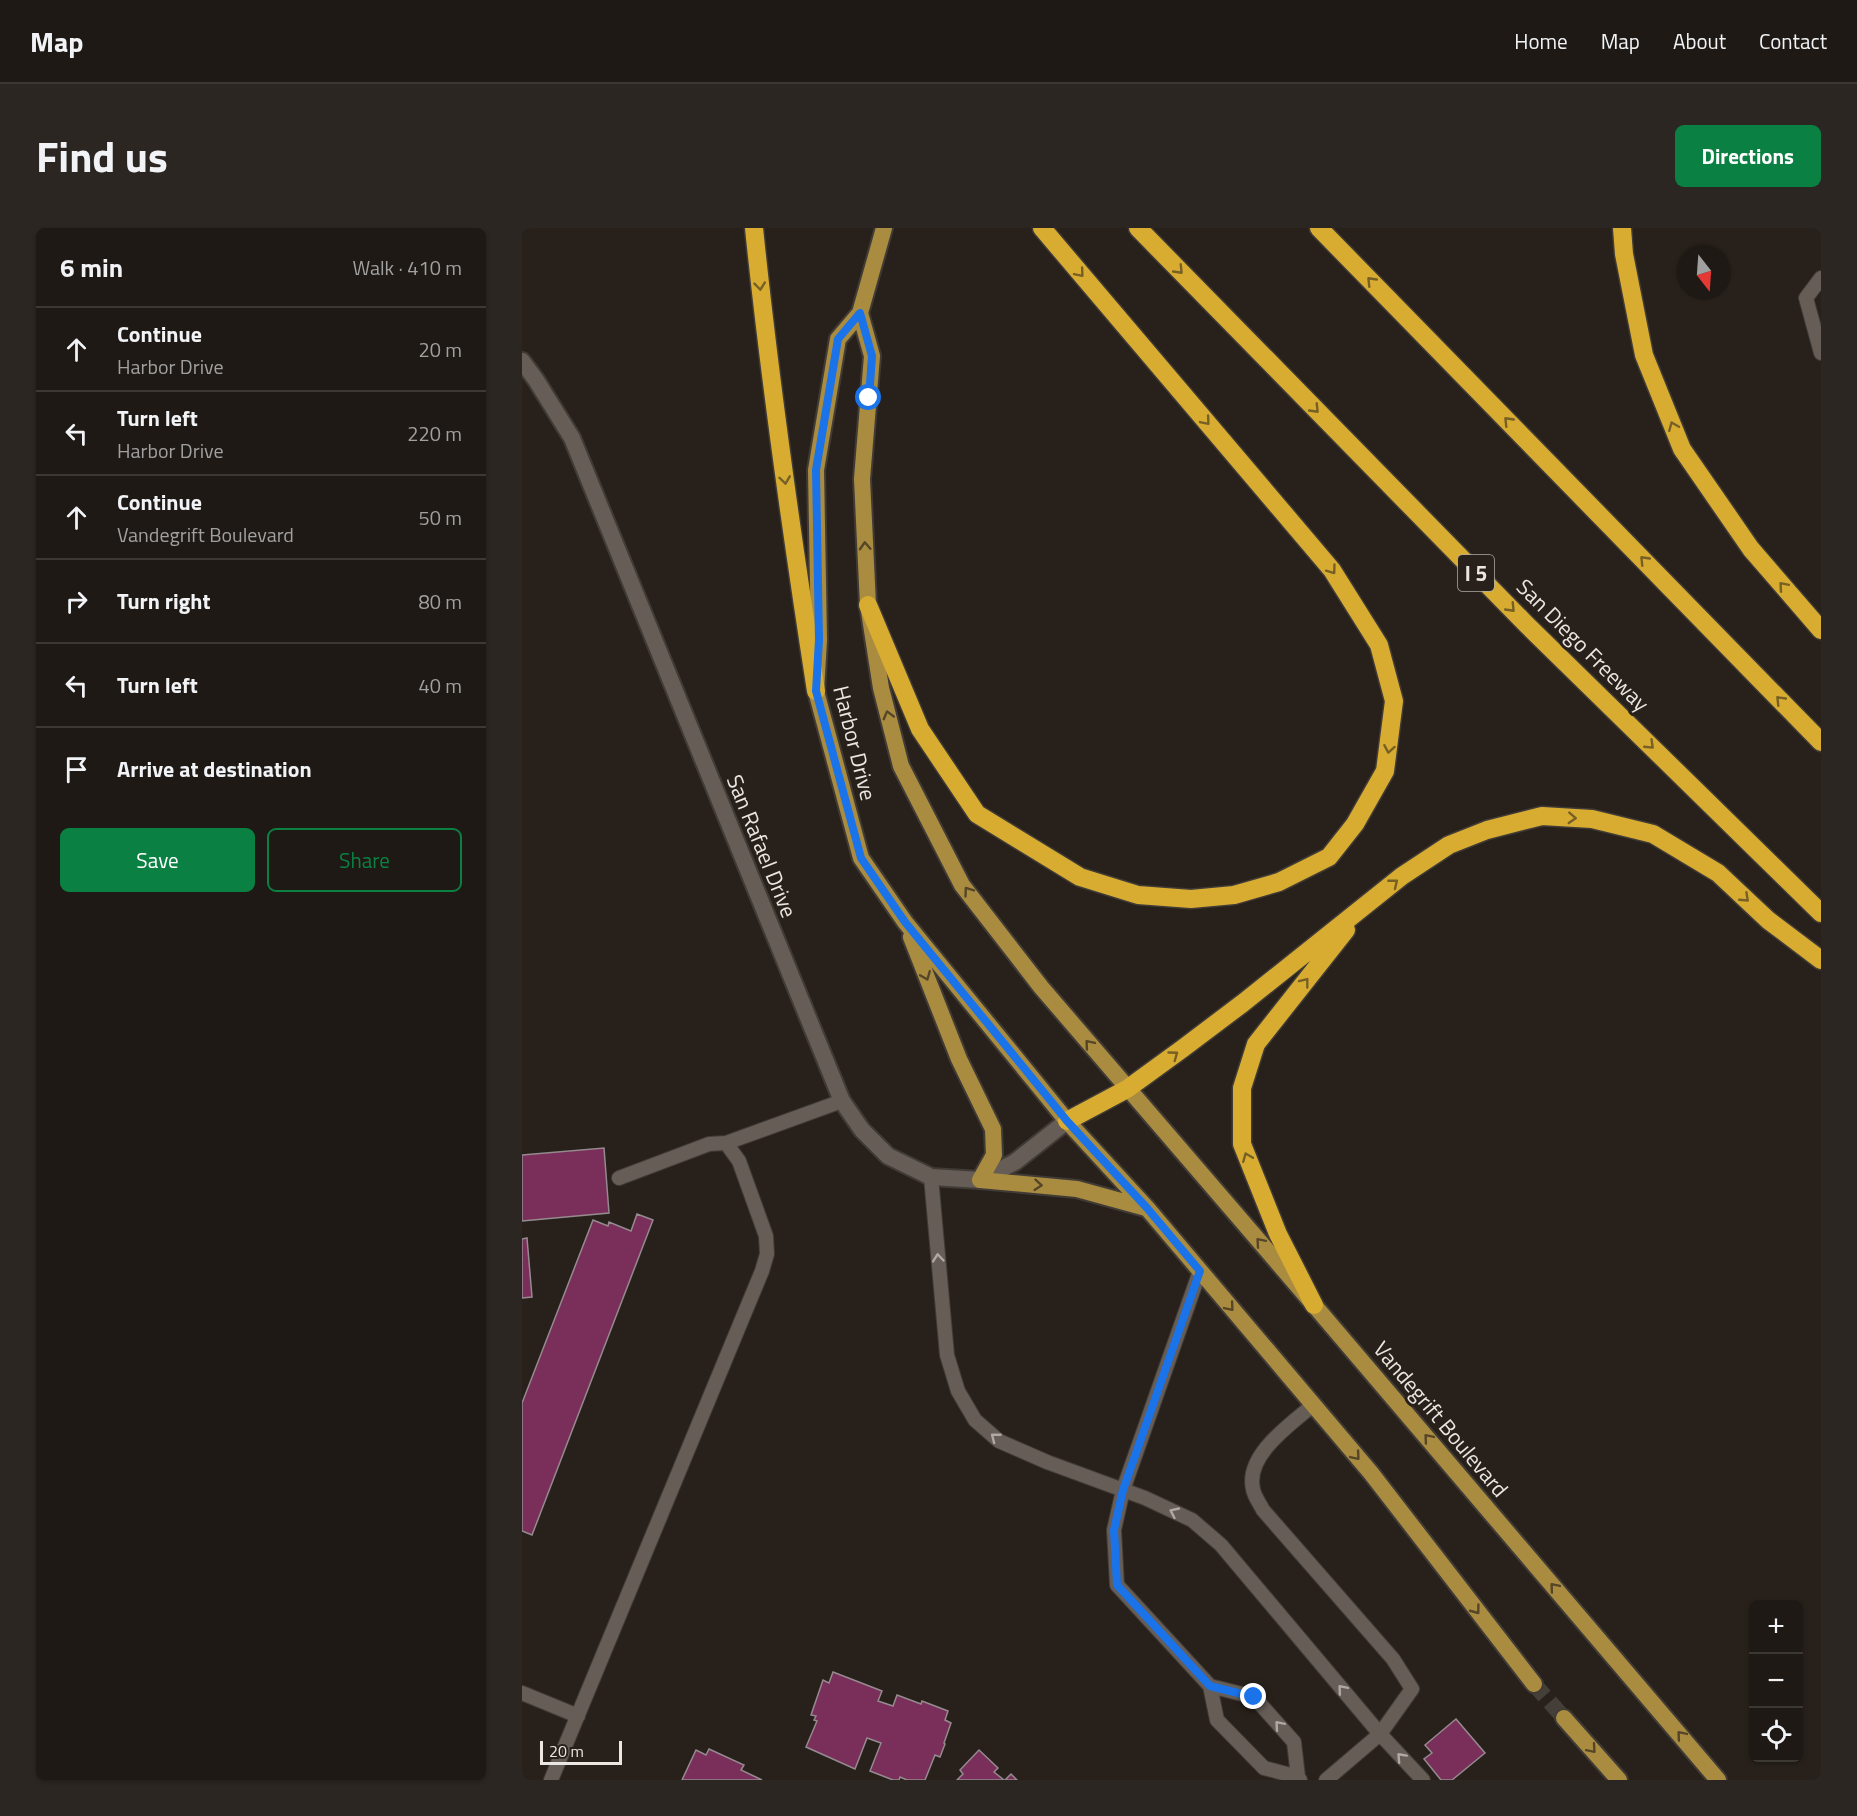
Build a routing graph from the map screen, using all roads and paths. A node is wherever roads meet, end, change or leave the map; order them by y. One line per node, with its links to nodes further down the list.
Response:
1 (754, 228): 13 (highway, one-way to 13)
2 (884, 228): 8 (main road, Harbor Drive)
3 (1042, 228): 11 (highway, one-way to 11)
4 (1138, 228): 16 (highway, San Diego Freeway / I 5, one-way to 16)
5 (1319, 228): 14 (highway, one-way to 5)
6 (1622, 228): 12 (highway, one-way to 6)
7 (1821, 278): 9 (lane)
8 (860, 313): 11 (main road, Harbor Drive, one-way to 8); 13 (main road, Harbor Drive)
9 (1821, 353)
10 (522, 361): 20 (street, San Rafael Drive)
11 (868, 605): 19 (main road, Harbor Drive, one-way to 11)
12 (1821, 630)
13 (816, 691): 17 (main road, Harbor Drive)
14 (1821, 742)
15 (1365, 906): 18 (highway, one-way to 18); 19 (highway, one-way to 15); 28 (highway, one-way to 15)
16 (1821, 913)
17 (905, 922): 21 (main road, Harbor Drive); 25 (main road, one-way to 25)
18 (1821, 960)
19 (1126, 1089): 21 (highway); 28 (main road, Vandegrift Boulevard, one-way to 19)
20 (842, 1101): 22 (lane); 23 (street, San Rafael Drive)
21 (1067, 1121): 25 (street); 26 (main road)
22 (726, 1143): 24 (lane); 34 (lane)
23 (931, 1177): 25 (street, San Rafael Drive); 30 (lane, one-way to 23)
24 (619, 1178)
25 (980, 1180): 26 (main road, one-way to 26)
26 (1147, 1208): 27 (main road)
27 (1200, 1271): 29 (main road, one-way to 29); 30 (lane)
28 (1314, 1305): 42 (main road, Vandegrift Boulevard, one-way to 28)
29 (1313, 1405): 31 (main road, one-way to 31); 36 (lane)
30 (1123, 1490): 32 (lane); 36 (lane, one-way to 30)
31 (1534, 1684)
32 (1210, 1686): 37 (lane); 37 (lane, one-way to 32)
33 (522, 1693): 34 (lane)
34 (578, 1716): 38 (lane)
35 (1564, 1718): 41 (main road, one-way to 41)
36 (1380, 1734): 39 (lane); 40 (lane, one-way to 36)
37 (1299, 1779)
38 (551, 1780)
39 (1326, 1780)
40 (1423, 1780)
41 (1618, 1780)
42 (1718, 1780)

